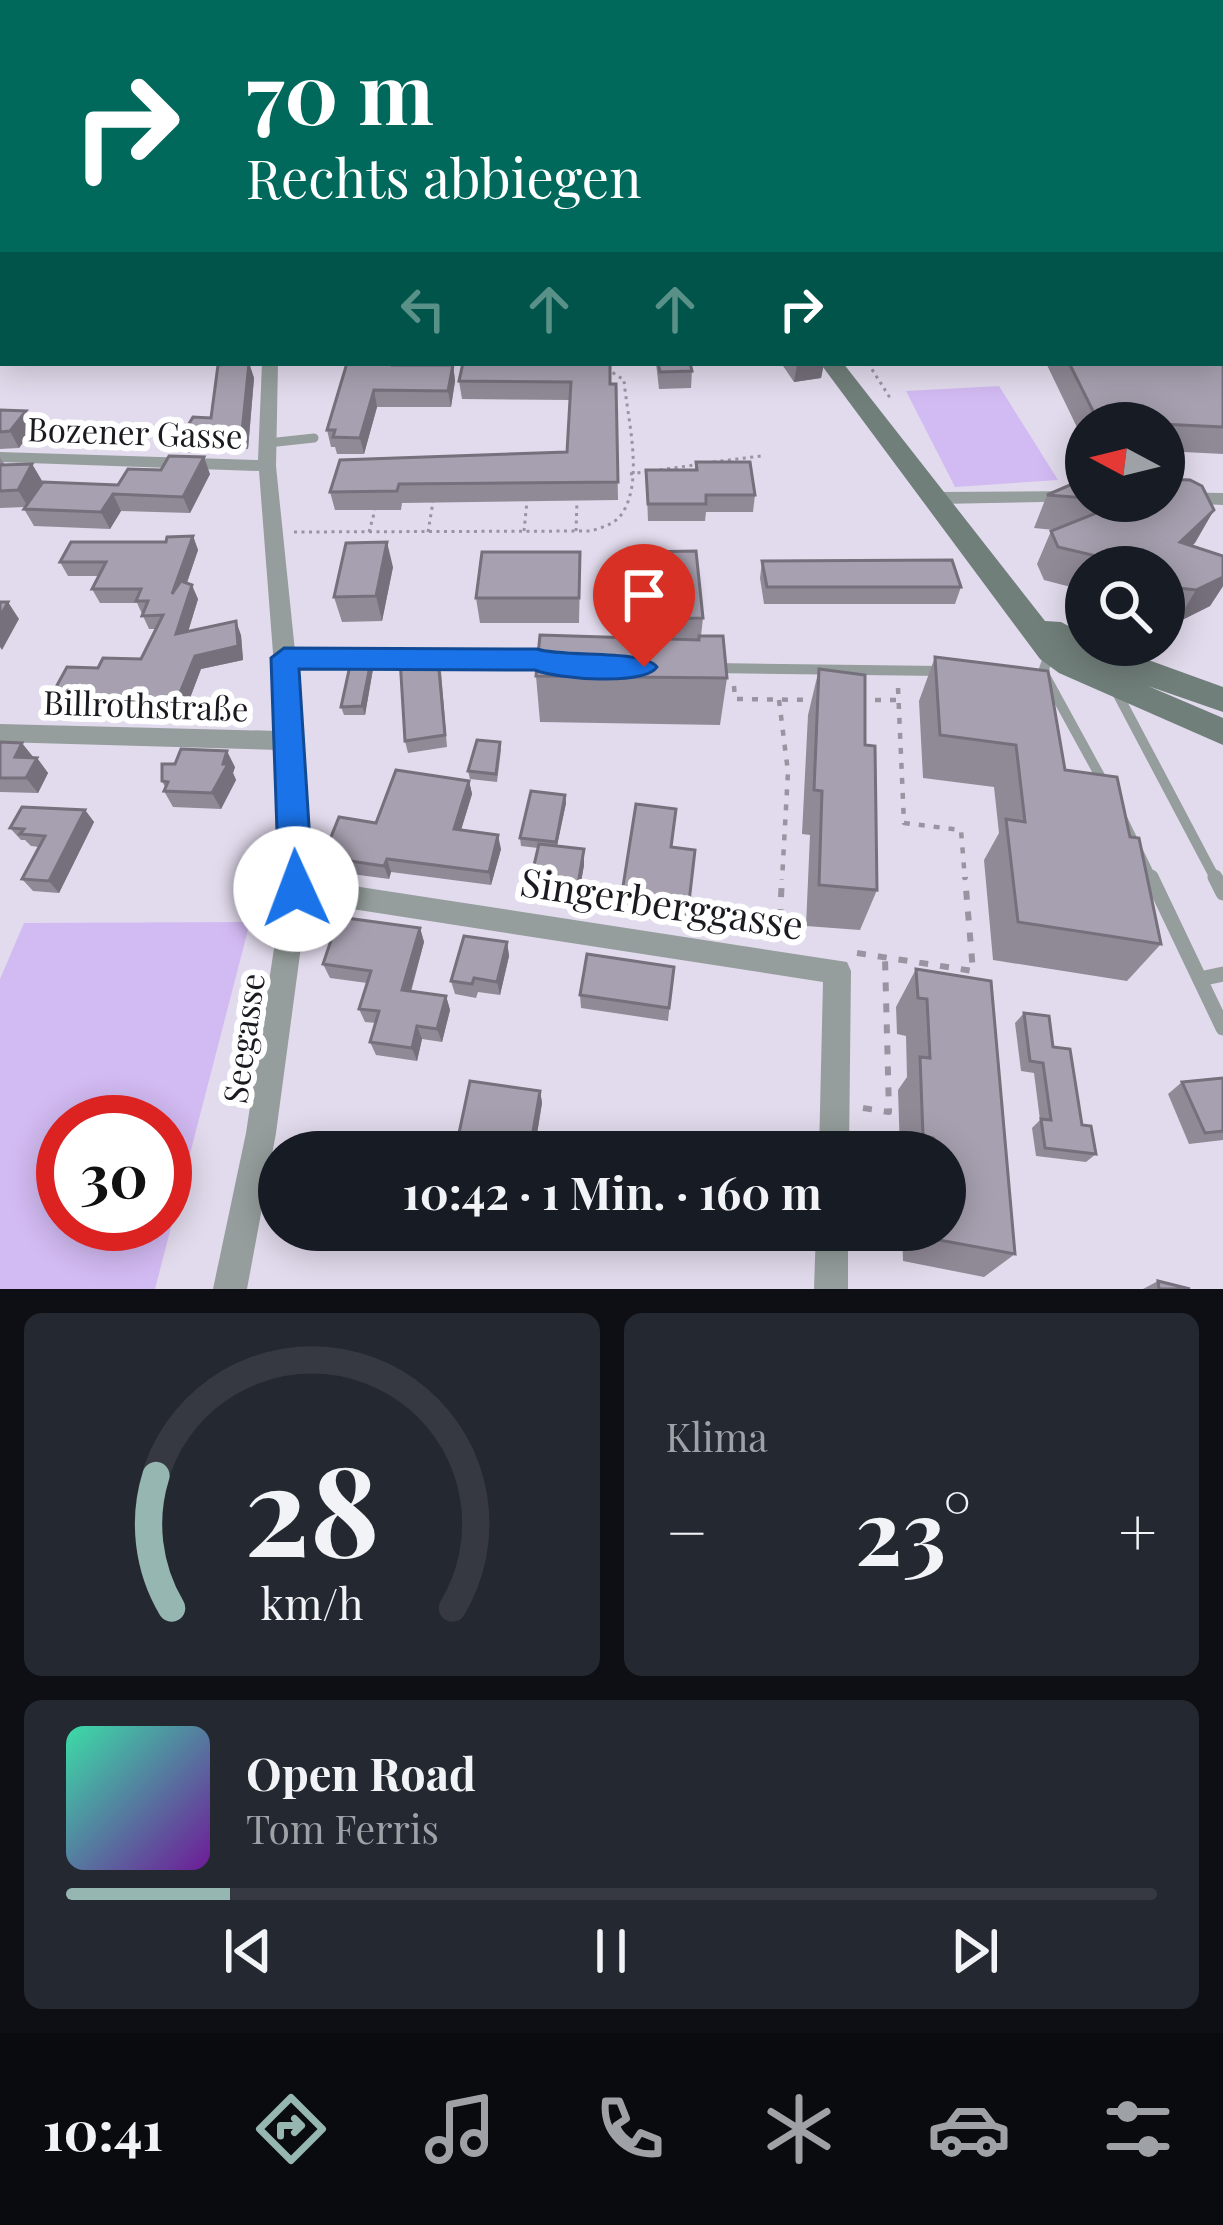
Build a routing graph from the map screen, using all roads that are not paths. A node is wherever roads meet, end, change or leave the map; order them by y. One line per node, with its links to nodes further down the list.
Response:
1 (270, 366): 4 (street, Seegasse)
2 (833, 366): 7 (street)
3 (314, 438): 4 (lane)
4 (268, 454): 5 (street, Bozener Gasse); 11 (street, Seegasse)
5 (0, 457)
6 (1065, 497): 7 (street)
7 (938, 498): 10 (street)
8 (1185, 498): 9 (street)
9 (1223, 499)
10 (1050, 652): 15 (lane); 16 (street); 17 (street); 24 (lane)
11 (284, 658): 12 (lane); 20 (street, Seegasse)
12 (554, 666)
13 (688, 668): 14 (lane)
14 (960, 671)
15 (1022, 672)
16 (1112, 685): 18 (street); 22 (lane)
17 (1223, 700)
18 (1223, 732)
19 (0, 733): 20 (street, Billrothstraße)
20 (291, 741): 21 (street, Seegasse)
21 (296, 889): 26 (street, Singerberggasse); 28 (street, Seegasse)
22 (1223, 893)
23 (1223, 974): 24 (lane)
24 (1200, 979): 25 (lane)
25 (1223, 1028)
26 (834, 1131)
27 (832, 1251): 29 (street)
28 (230, 1289)
29 (832, 1289)

